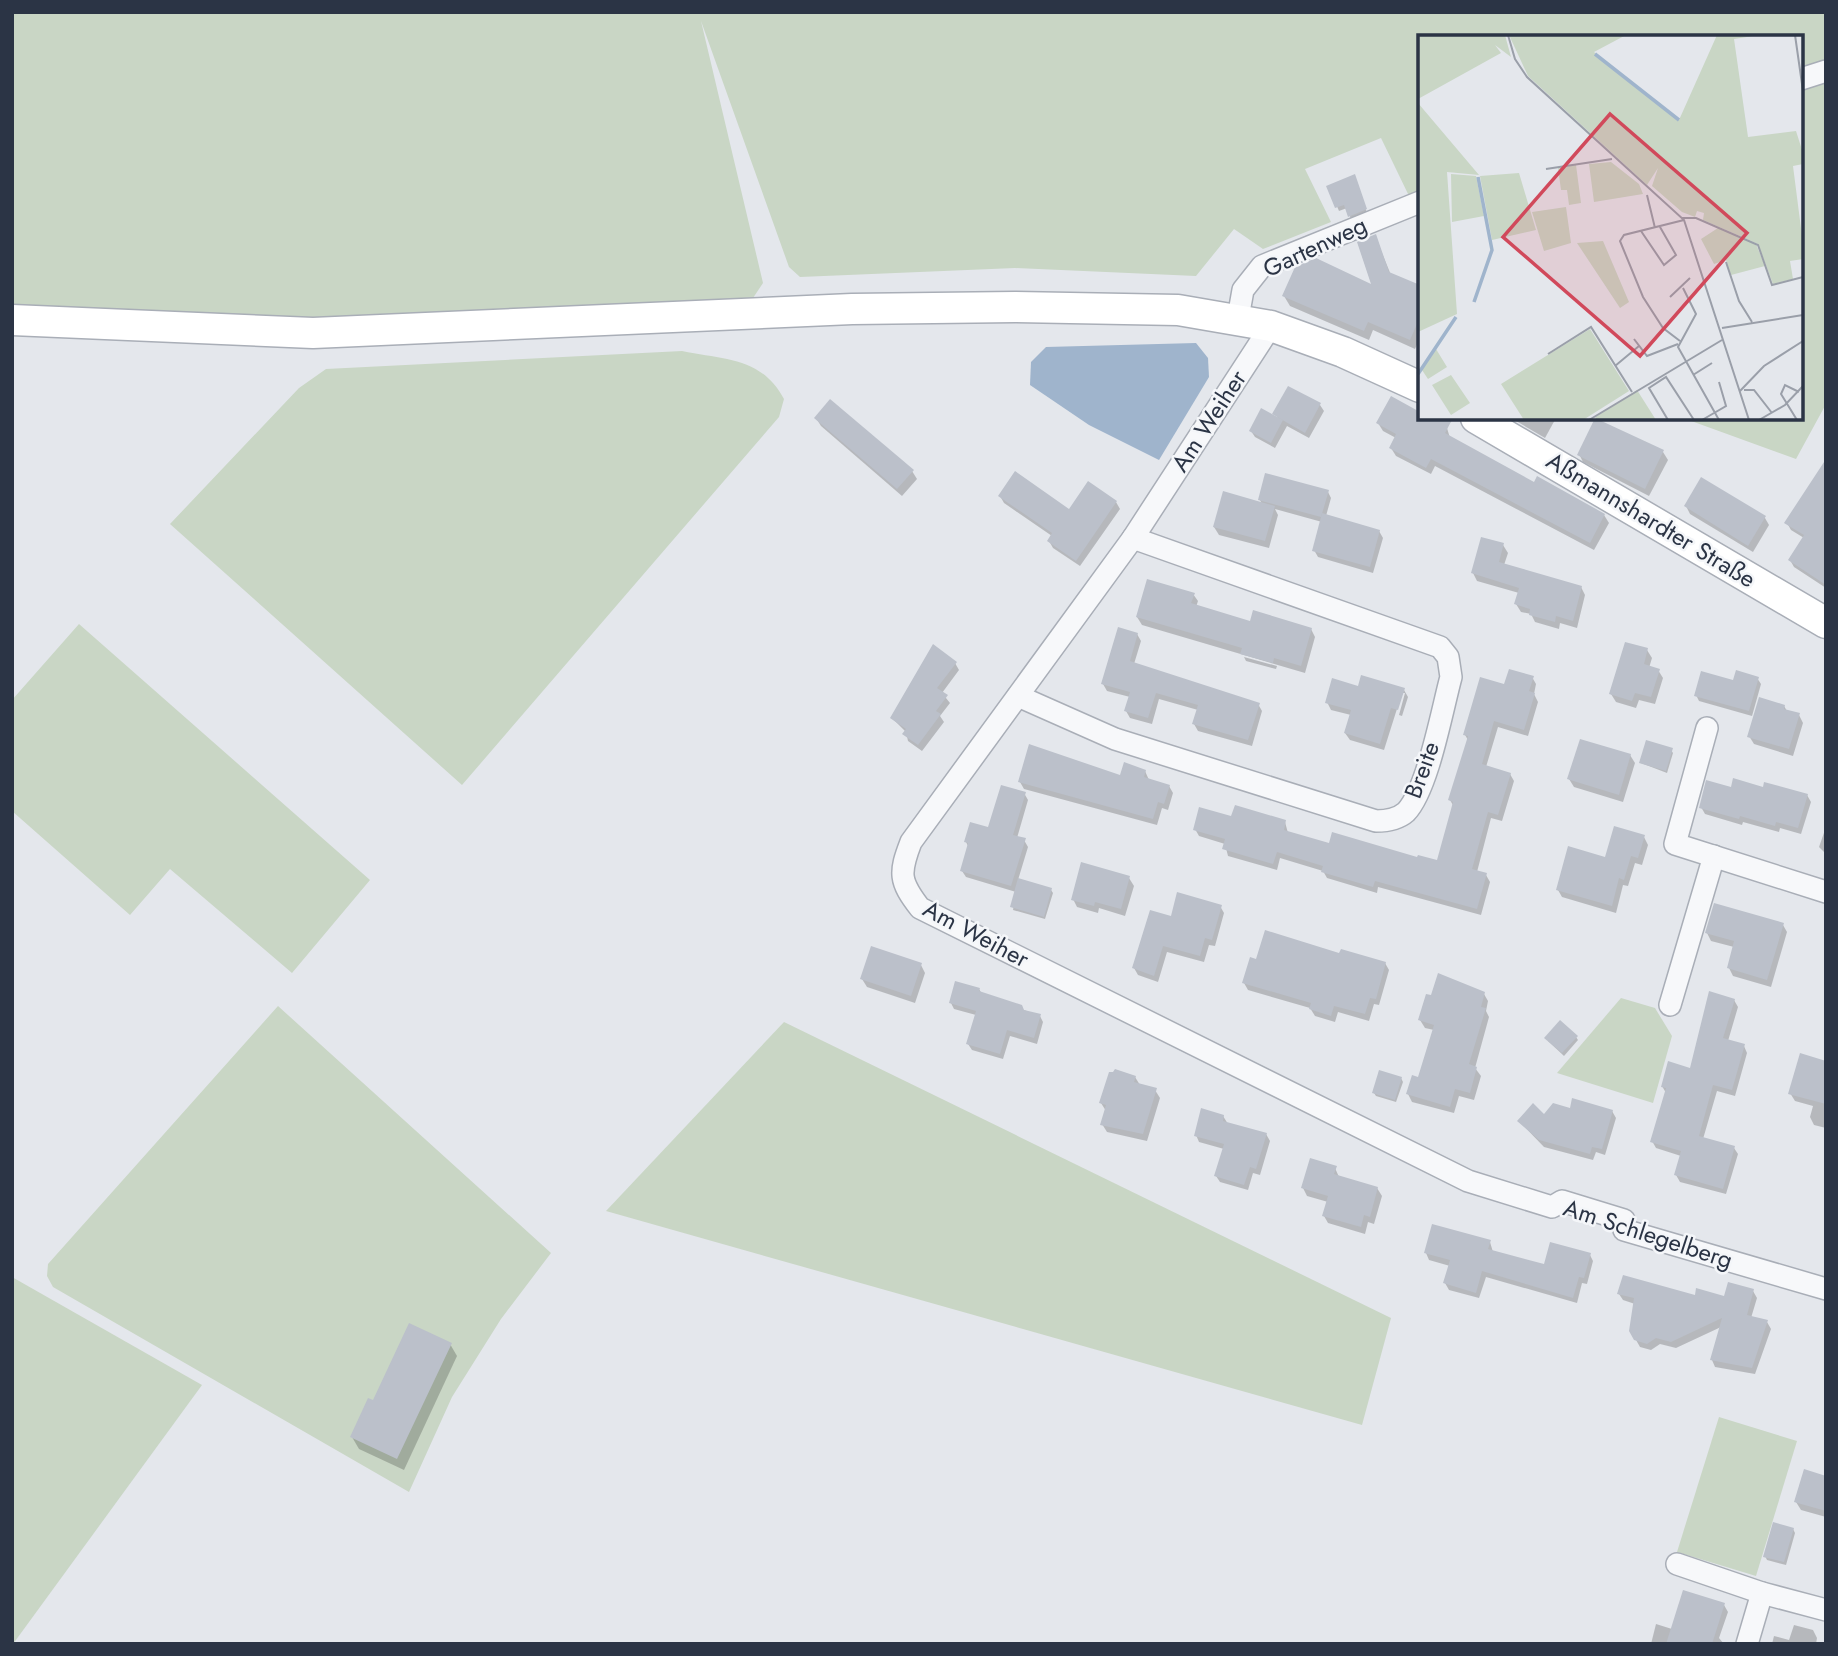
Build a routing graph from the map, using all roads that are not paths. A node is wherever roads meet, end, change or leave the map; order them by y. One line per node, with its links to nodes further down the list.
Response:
1 (1826, 71): 2 (street)
2 (1803, 78)
3 (1418, 203): 4 (street, Gartenweg)
4 (1238, 318): 5 (main road); 6 (main road)
5 (12, 320)
6 (1271, 326): 7 (main road); 9 (street, Am Weiher)
7 (1418, 386)
8 (1479, 420): 10 (main road, Aßmannshardter Straße)
9 (1133, 538): 11 (street, Am Weiher); 11 (street, Breite)
10 (1826, 623)
11 (1018, 696): 16 (street, Am Weiher)
12 (1707, 728): 13 (street)
13 (1714, 856): 14 (street); 15 (street)
14 (1826, 892)
15 (1670, 1005)
16 (1552, 1207): 17 (street, Am Schlegelberg)
17 (1826, 1289)
18 (1677, 1564): 19 (street)
19 (1762, 1593): 20 (street); 21 (street)
20 (1826, 1610)
21 (1746, 1644)

